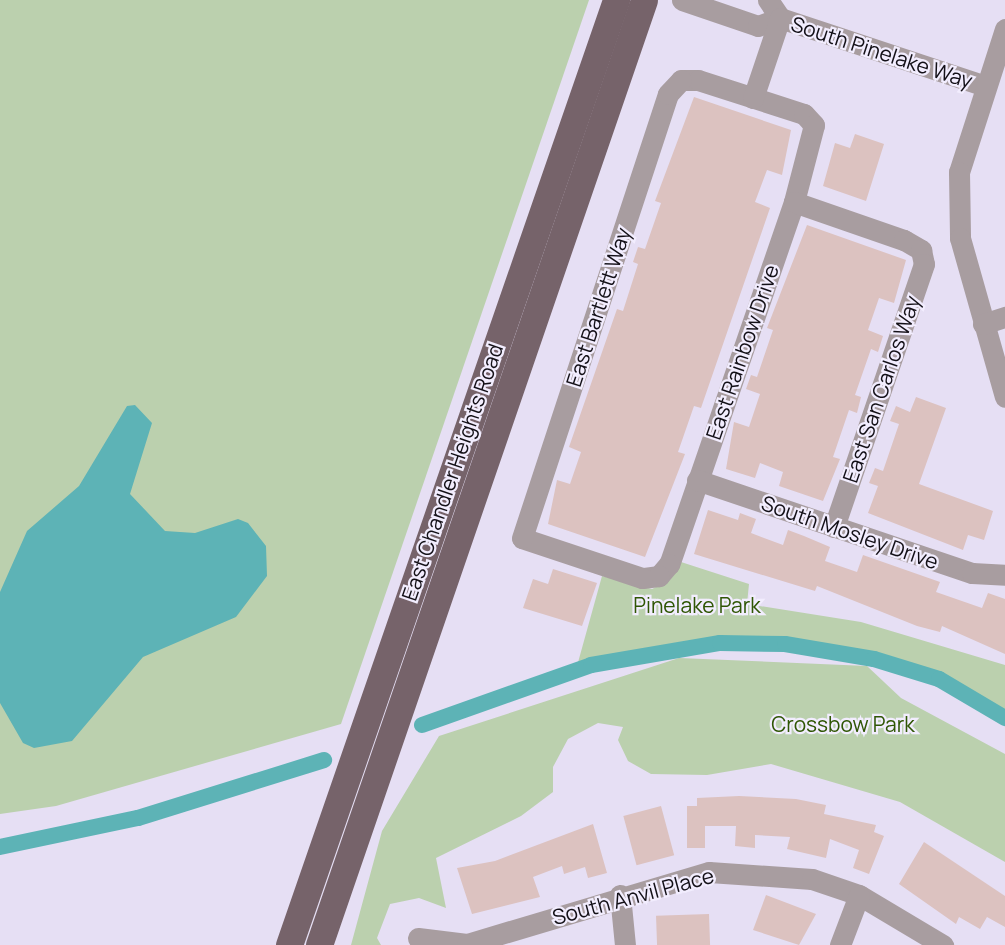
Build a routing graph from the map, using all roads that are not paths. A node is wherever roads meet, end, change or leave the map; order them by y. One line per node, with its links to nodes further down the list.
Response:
1 (616, 0): 18 (main road, East Chandler Heights Road)
2 (644, 0): 17 (main road, East Chandler Heights Road)
3 (682, 0): 5 (street, South Pinelake Way)
4 (768, 0): 5 (street, South Pinelake Way)
5 (780, 18): 7 (street, South Pinelake Way); 8 (street)
6 (1005, 29): 7 (street)
7 (983, 85): 11 (street)
8 (753, 98): 9 (street, East Rainbow Drive); 16 (street, East Bartlett Way)
9 (794, 202): 13 (street, East Rainbow Drive); 14 (street, East San Carlos Way)
10 (1005, 317): 11 (street)
11 (983, 324): 12 (street)
12 (1005, 397)
13 (697, 480): 14 (street, South Mosley Drive); 16 (street, East Rainbow Drive)
14 (834, 527): 15 (street, South Mosley Drive)
15 (1005, 575)
16 (659, 576)
17 (397, 718): 18 (main road); 19 (main road, East Chandler Heights Road)
18 (364, 730): 20 (main road, East Chandler Heights Road)
19 (382, 763): 20 (main road); 22 (main road, East Chandler Heights Road)
20 (350, 771): 21 (main road, East Chandler Heights Road)
21 (332, 824): 22 (main road); 26 (main road, East Chandler Heights Road)
22 (358, 832): 27 (main road, East Chandler Heights Road)
23 (620, 895): 24 (street, South Anvil Place); 25 (street, South Anvil Place); 28 (street)
24 (859, 895): 29 (street); 30 (street, South Anvil Place)
25 (418, 939)
26 (289, 945)
27 (319, 945)
28 (626, 945)
29 (840, 945)
30 (943, 945)

